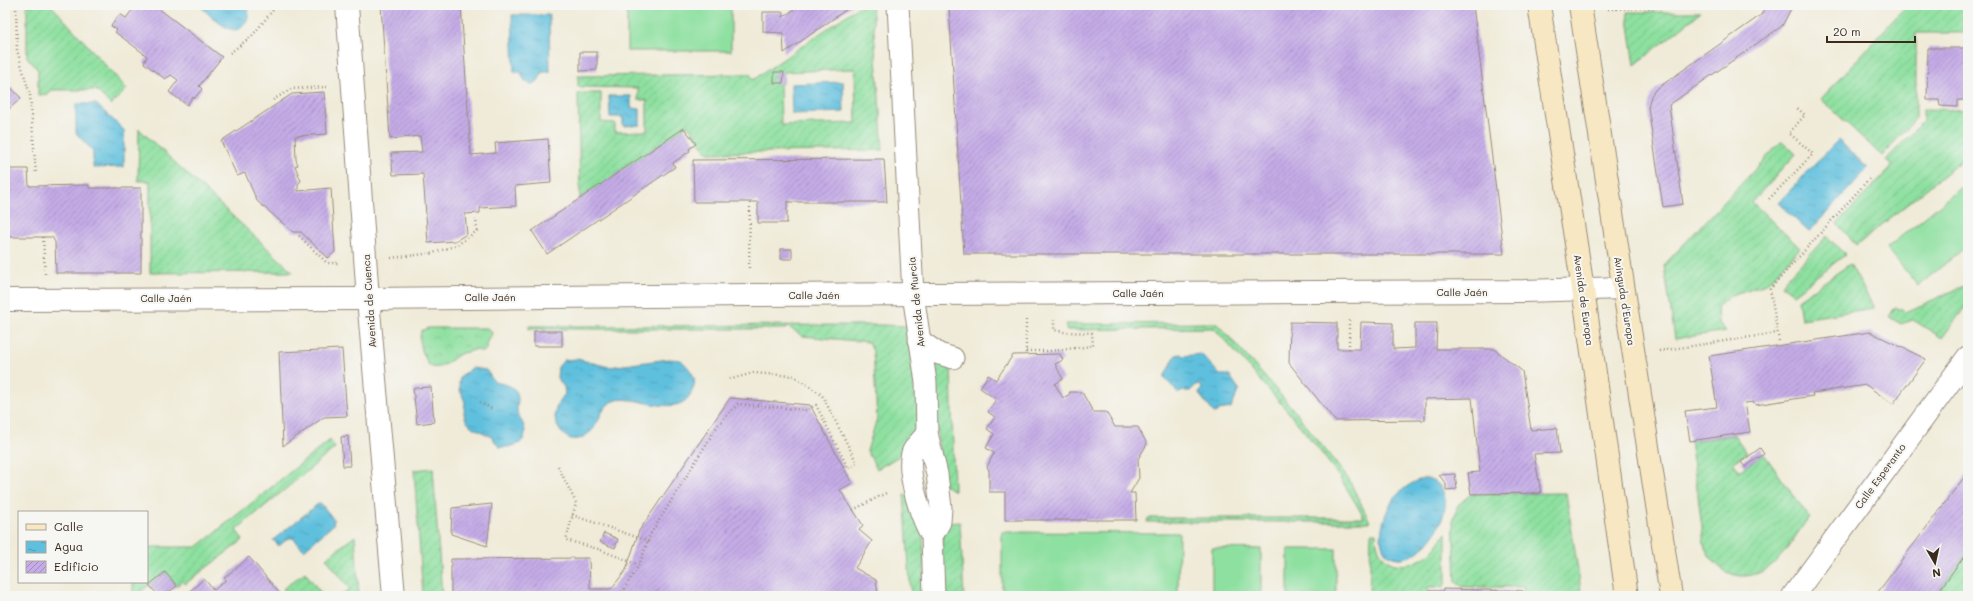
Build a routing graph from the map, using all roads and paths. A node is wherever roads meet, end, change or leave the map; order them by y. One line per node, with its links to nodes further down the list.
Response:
1 (16, 5): 12 (path)
2 (277, 5): 8 (path)
3 (347, 5): 9 (street, Avenida de Cuenca)
4 (898, 5): 19 (street, Avenida de Murcia)
5 (1539, 5): 18 (main road, Avenida de Europa)
6 (1675, 7): 7 (path)
7 (1581, 8): 17 (main road, Avinguda d'Europa)
8 (230, 53)
9 (353, 85): 10 (path); 23 (street, Avenida de Cuenca)
10 (273, 100)
11 (1796, 107): 14 (path)
12 (36, 174)
13 (1870, 179): 26 (path)
14 (1769, 199)
15 (750, 202): 21 (path)
16 (43, 237): 22 (path)
17 (1623, 288): 18 (street, Calle Jaén); 29 (main road, Avinguda d'Europa)
18 (1583, 289): 20 (street, Calle Jaén); 46 (main road, Avenida de Europa)
19 (913, 294): 20 (street, Calle Jaén); 21 (street, Calle Jaén); 27 (street, Avenida de Murcia)
20 (1052, 294): 25 (path)
21 (749, 295): 23 (street, Calle Jaén)
22 (46, 299): 23 (street, Calle Jaén); 24 (street, Calle Jaén)
23 (368, 299): 43 (street, Avenida de Cuenca)
24 (5, 300)
25 (1026, 324)
26 (1777, 333): 28 (path); 29 (path)
27 (919, 340): 31 (street); 35 (street, Avenida de Murcia)
28 (1779, 341)
29 (1634, 355): 47 (main road, Avinguda d'Europa)
30 (1968, 357): 48 (street, Calle Esperanto)
31 (953, 358)
32 (728, 380): 41 (path)
33 (480, 402): 34 (path)
34 (492, 409)
35 (927, 433): 37 (street); 40 (street, Avenida de Murcia)
36 (558, 466): 39 (path)
37 (912, 479): 38 (path); 40 (street)
38 (852, 510)
39 (572, 515): 41 (path); 42 (path)
40 (932, 536): 45 (street, Avenida de Murcia)
41 (648, 541): 42 (path)
42 (639, 565): 44 (path)
43 (394, 596)
44 (610, 596)
45 (934, 596)
46 (1627, 596)
47 (1671, 596)
48 (1793, 596)

